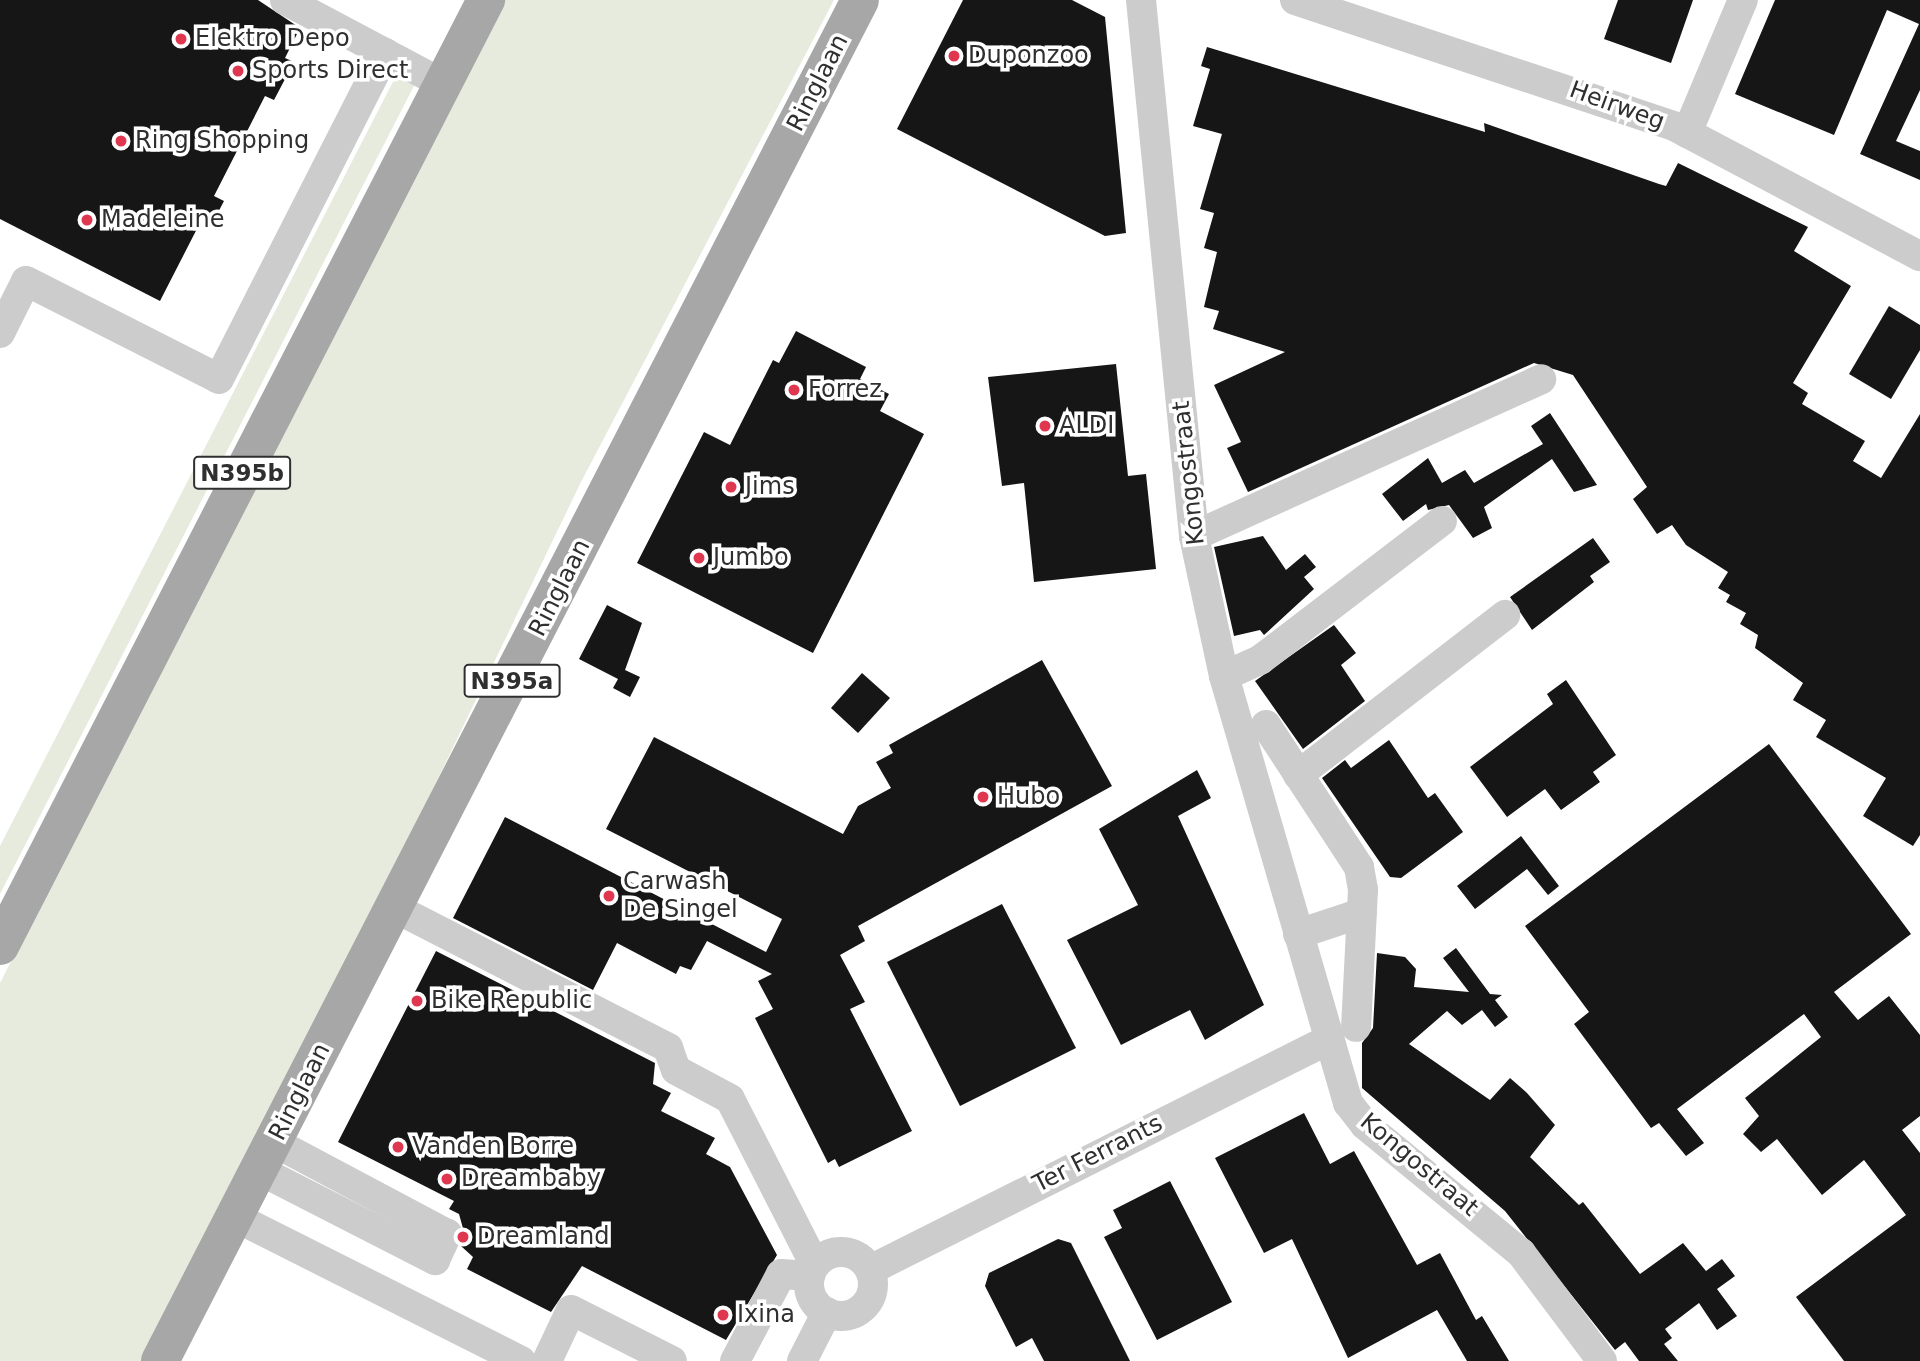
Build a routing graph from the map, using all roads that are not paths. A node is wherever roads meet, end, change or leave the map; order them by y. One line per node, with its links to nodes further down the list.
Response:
1 (285, 0): 7 (street)
2 (486, 0): 8 (main road, N395b)
3 (860, 0): 19 (main road, Ringlaan / N395a)
4 (1140, 0): 14 (street, Kongostraat)
5 (1295, 0): 9 (street, Heirweg)
6 (1743, 0): 9 (street)
7 (385, 53): 8 (street); 11 (street)
8 (443, 83): 21 (main road, N395b)
9 (1687, 133): 10 (street, Heirweg)
10 (1920, 256)
11 (0, 333)
12 (1541, 379): 14 (street)
13 (1442, 521): 16 (street)
14 (1194, 536): 16 (street, Kongostraat)
15 (1505, 615): 18 (street)
16 (1224, 676): 22 (street, Kongostraat)
17 (1266, 725): 18 (street)
18 (1298, 775): 20 (street)
19 (395, 908): 25 (main road, Ringlaan / N395a); 27 (street)
20 (1362, 913): 22 (street); 23 (street)
21 (3, 933)
22 (1298, 934): 24 (street, Kongostraat)
23 (1356, 1027)
24 (1328, 1040): 28 (street, Ter Ferrants); 35 (street, Kongostraat)
25 (267, 1156): 25 (street); 26 (main road, Ringlaan / N395a)
26 (234, 1217): 31 (main road, Ringlaan / N395a); 32 (street)
27 (812, 1270): 28 (street); 29 (street); 33 (street)
28 (870, 1270): 29 (street)
29 (827, 1312): 34 (street)
30 (665, 1359): 32 (street)
31 (160, 1361)
32 (539, 1361)
33 (735, 1361)
34 (802, 1361)
35 (1602, 1361)

